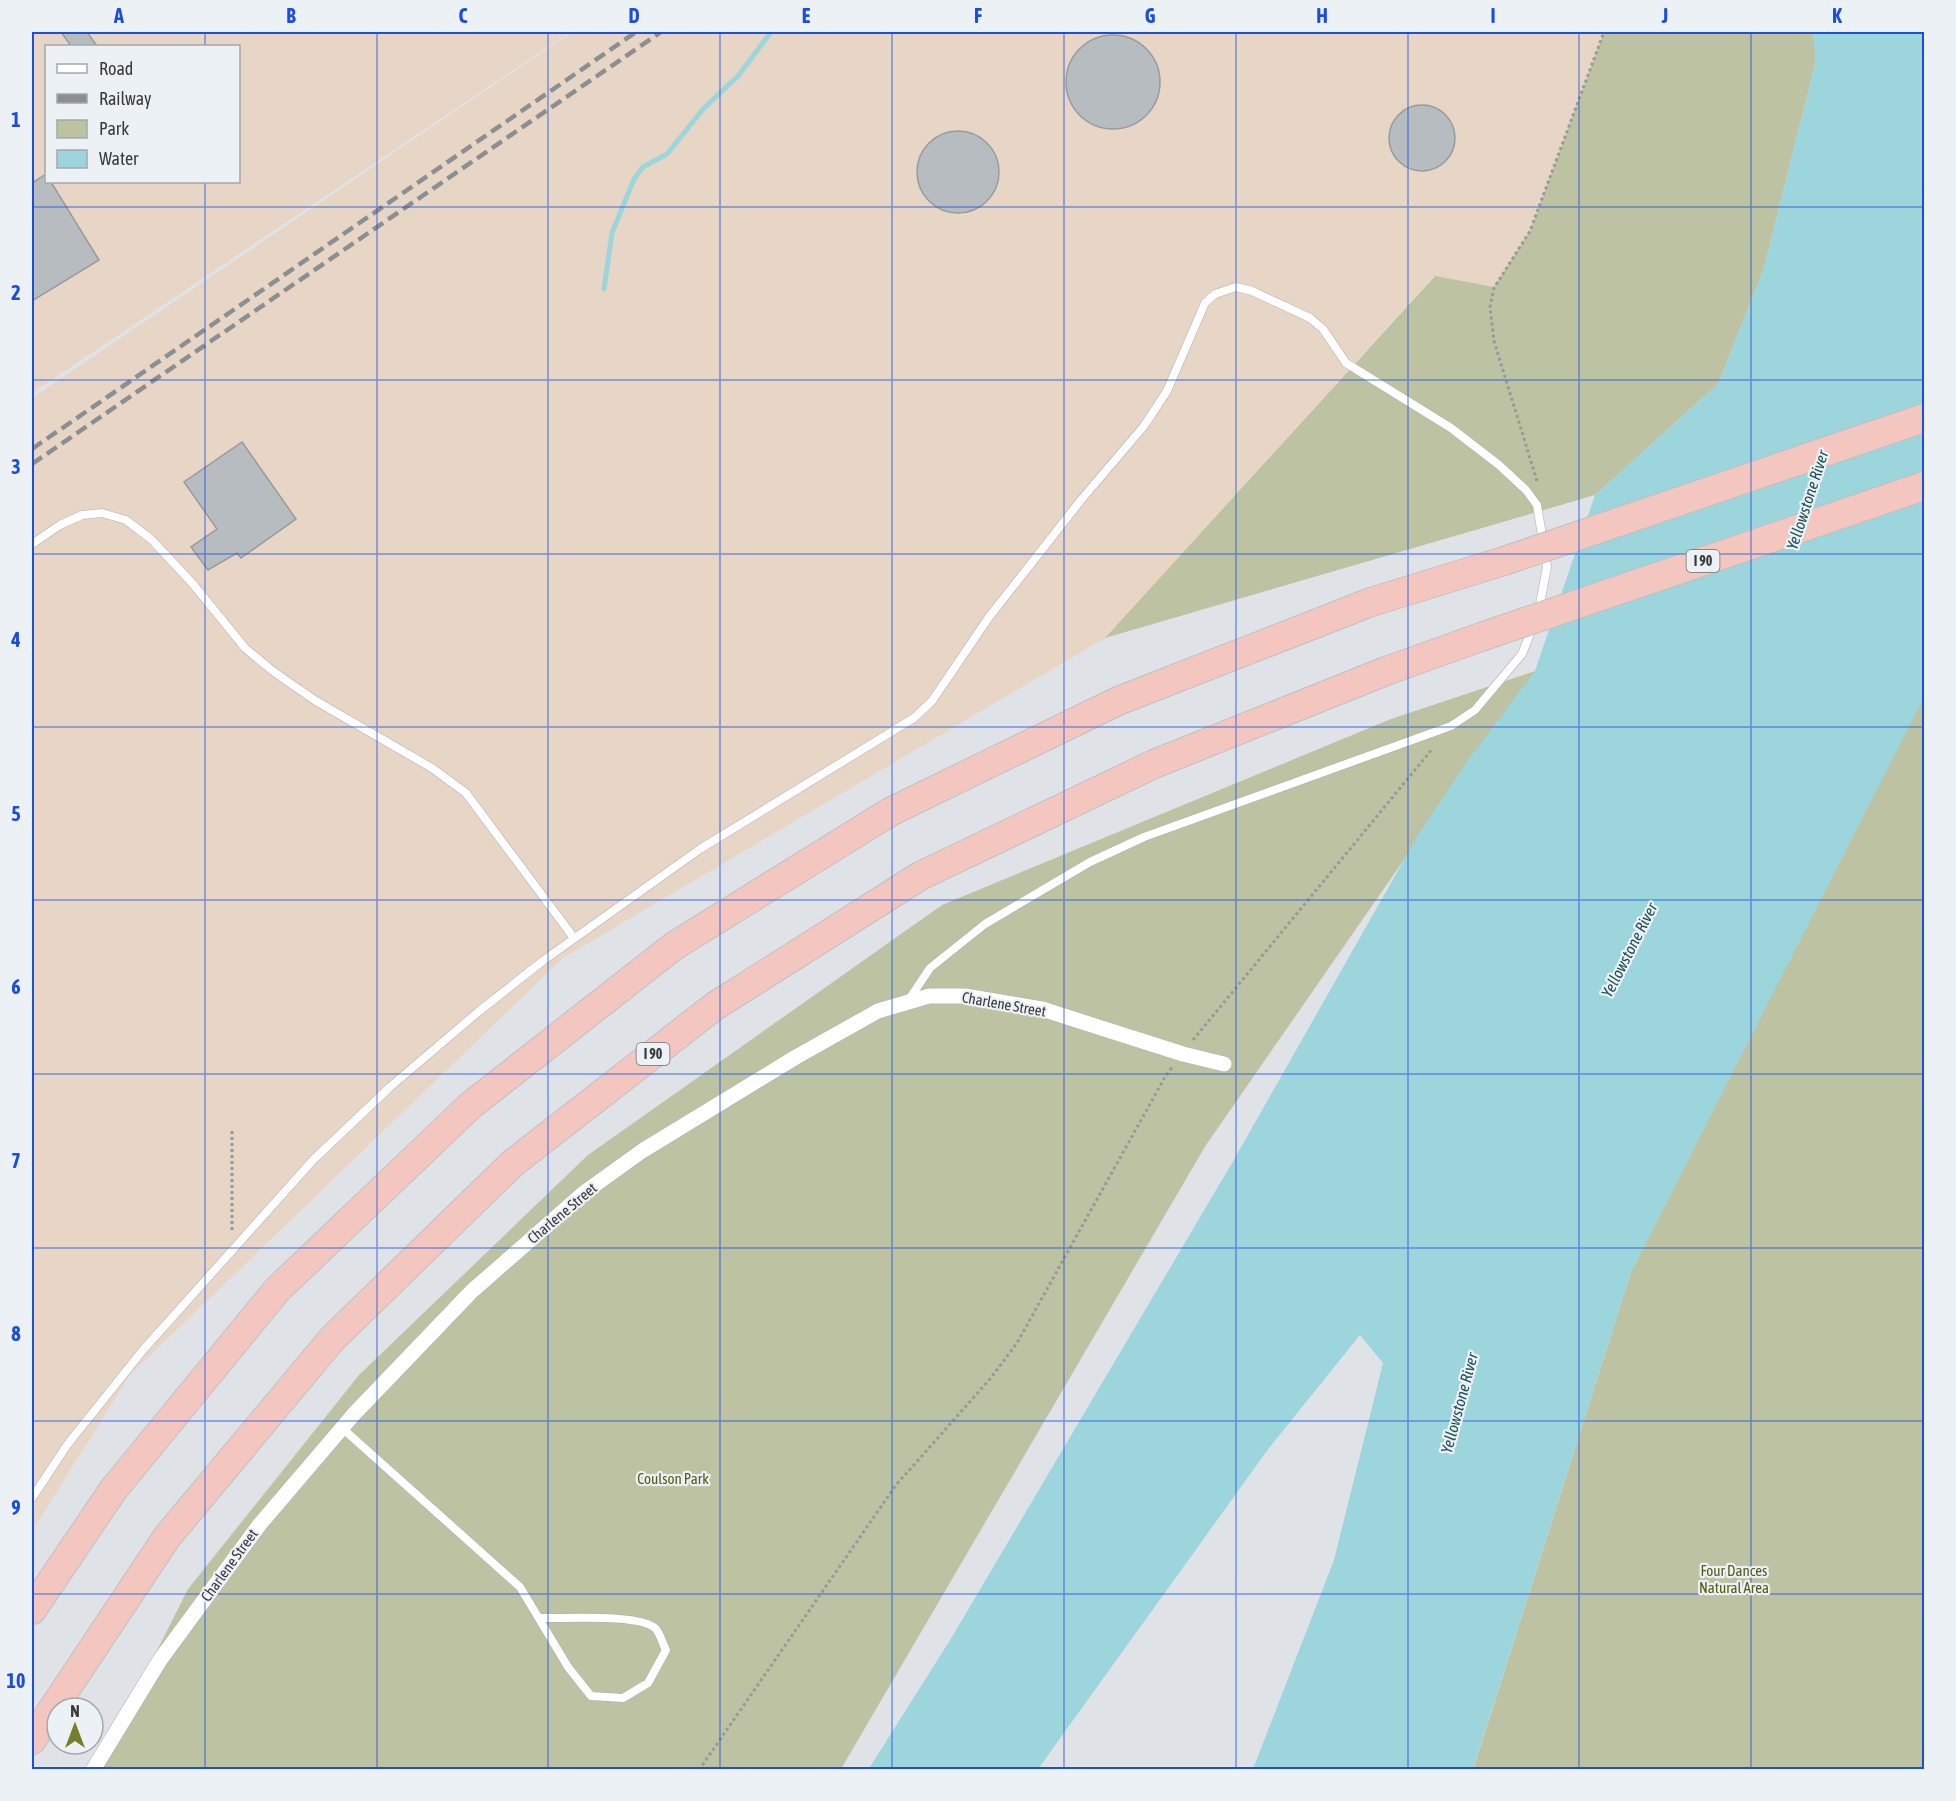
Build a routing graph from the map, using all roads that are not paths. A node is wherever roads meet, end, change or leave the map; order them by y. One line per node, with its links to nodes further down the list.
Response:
1 (1924, 418): 9 (highway, bridge)
2 (1924, 486): 11 (highway, I 90, bridge)
3 (32, 544): 4 (lane)
4 (574, 938): 5 (lane); 8 (lane)
5 (906, 1003): 6 (street, Charlene Street); 7 (street, Charlene Street)
6 (1224, 1064)
7 (342, 1428): 10 (lane); 12 (street, Charlene Street)
8 (32, 1498)
9 (32, 1610)
10 (539, 1618): 10 (lane)
11 (32, 1740)
12 (93, 1770)

